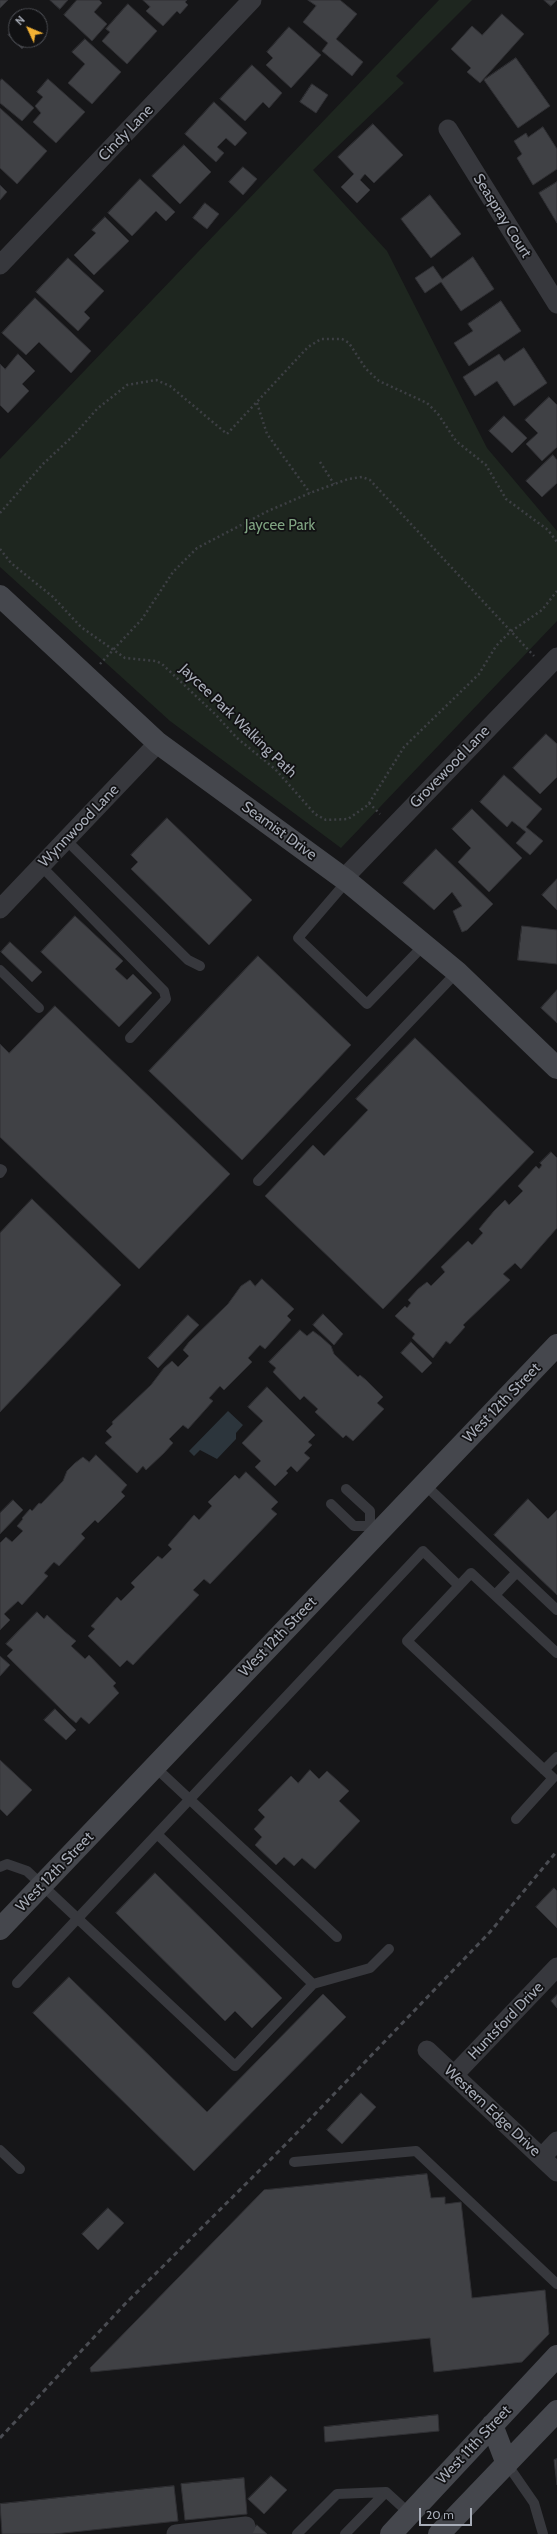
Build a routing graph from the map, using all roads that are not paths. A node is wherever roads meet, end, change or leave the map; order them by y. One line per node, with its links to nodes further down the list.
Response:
1 (252, 0): 3 (street, Cindy Lane)
2 (448, 129): 4 (street, Seaspray Court)
3 (0, 265)
4 (557, 304)
5 (0, 596): 7 (street, Seamist Drive)
6 (552, 663): 10 (street, Grovewood Lane)
7 (158, 743): 8 (street, Wynnwood Lane); 10 (street, Seamist Drive)
8 (66, 840): 9 (street, Wynnwood Lane); 13 (lane)
9 (41, 866): 11 (street, Wynnwood Lane); 17 (lane)
10 (345, 880): 12 (street, Seamist Drive); 12 (lane)
11 (0, 909)
12 (424, 945): 15 (street, Seamist Drive)
13 (200, 966)
14 (0, 970): 16 (lane)
15 (457, 972): 18 (street, Seamist Drive); 21 (lane)
16 (39, 1008)
17 (130, 1038)
18 (557, 1068)
19 (0, 1169): 20 (lane)
20 (0, 1173)
21 (258, 1181)
22 (557, 1345): 23 (street, West 12th Street)
23 (424, 1484): 26 (street, West 12th Street); 27 (lane)
24 (346, 1489): 26 (lane)
25 (331, 1504): 26 (lane)
26 (373, 1530): 33 (street, West 12th Street)
27 (517, 1572): 29 (lane); 30 (lane)
28 (459, 1586): 29 (lane); 34 (lane); 35 (lane)
29 (495, 1595): 31 (lane)
30 (557, 1610)
31 (557, 1653)
32 (557, 1757): 34 (lane)
33 (155, 1767): 35 (lane); 39 (street, West 12th Street)
34 (544, 1770): 36 (lane)
35 (190, 1800): 37 (lane); 42 (lane)
36 (516, 1819)
37 (157, 1834): 40 (lane); 46 (lane)
38 (0, 1867): 39 (lane)
39 (43, 1884): 40 (lane); 41 (street, West 12th Street)
40 (78, 1918): 45 (lane); 46 (lane)
41 (0, 1929)
42 (337, 1937)
43 (389, 1949): 46 (lane)
44 (557, 1967): 48 (street, Huntsford Drive)
45 (17, 1983)
46 (313, 1984)
47 (427, 2050): 48 (street, Western Edge Drive)
48 (454, 2075): 51 (street, Western Edge Drive)
49 (557, 2141): 51 (street)
50 (0, 2150): 53 (lane)
51 (542, 2157): 54 (street, Western Edge Drive)
52 (294, 2162): 55 (lane)
53 (20, 2169)
54 (557, 2172)
55 (557, 2284)
56 (557, 2356): 58 (street, West 11th Street)
57 (557, 2411): 59 (street)
58 (492, 2425): 59 (street); 61 (street, West 11th Street)
59 (507, 2464): 67 (street); 68 (lane)
60 (386, 2492): 61 (lane); 64 (lane); 65 (lane)
61 (410, 2514): 66 (street, West 11th Street)
62 (246, 2526): 63 (street)
63 (176, 2534)
64 (298, 2534)
65 (345, 2534)
66 (391, 2534)
67 (440, 2534)
68 (543, 2534)

